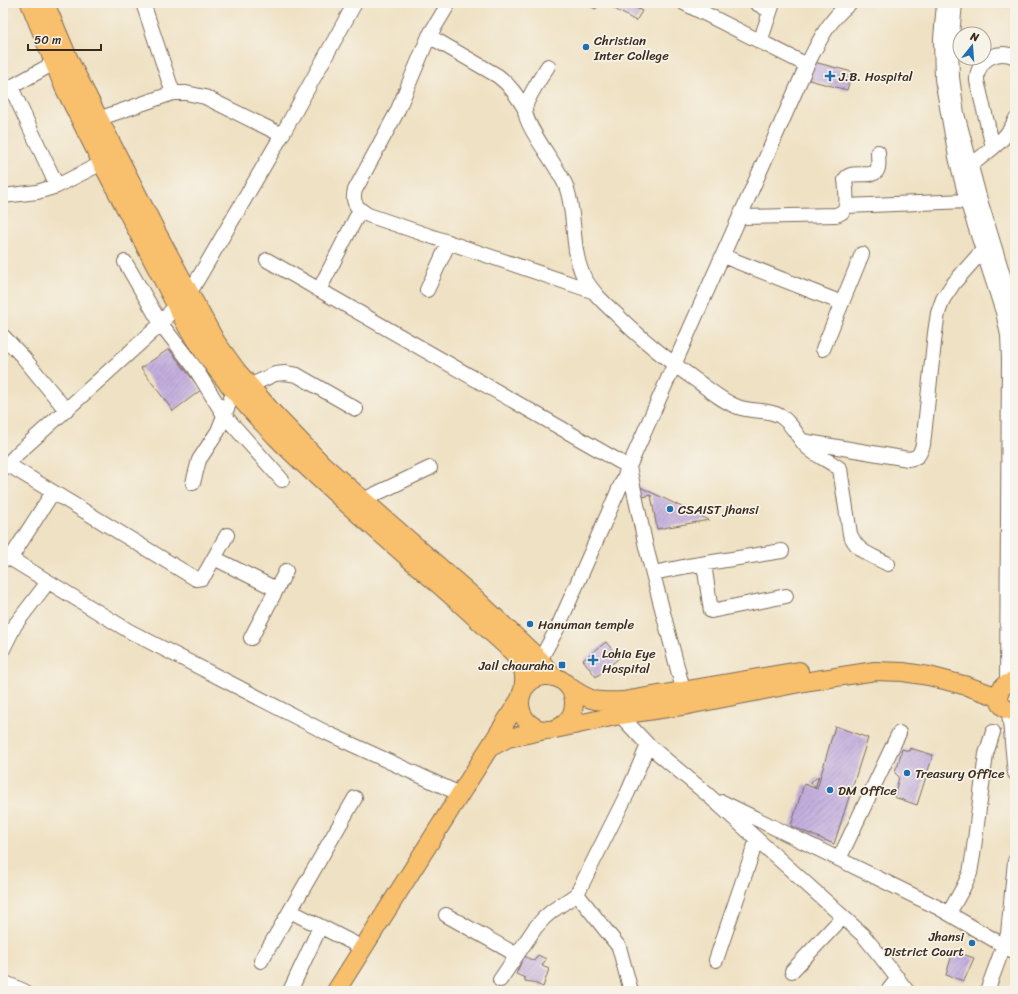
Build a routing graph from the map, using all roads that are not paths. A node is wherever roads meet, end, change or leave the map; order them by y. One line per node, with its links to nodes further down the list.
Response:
1 (30, 3): 11 (main road)
2 (143, 3): 19 (street)
3 (355, 3): 23 (street)
4 (449, 3): 12 (street)
5 (684, 3): 13 (street)
6 (756, 3): 10 (street)
7 (850, 3): 16 (street)
8 (944, 3): 30 (street)
9 (955, 3): 27 (street)
10 (772, 7): 13 (street)
11 (45, 15): 15 (main road); 21 (main road)
12 (429, 36): 20 (street); 32 (street)
13 (760, 42): 16 (street)
14 (1015, 56): 24 (street)
15 (54, 63): 18 (street); 26 (main road)
16 (807, 65): 33 (street)
17 (548, 66): 20 (street)
18 (7, 89): 28 (street)
19 (173, 93): 21 (street); 23 (street)
20 (525, 109): 42 (street)
21 (98, 119): 43 (main road)
22 (1015, 120): 24 (street)
23 (282, 135): 43 (street)
24 (994, 147): 27 (street)
25 (878, 152): 31 (street)
26 (102, 163): 28 (street); 43 (main road)
27 (970, 166): 45 (street)
28 (57, 186): 29 (street)
29 (3, 196)
30 (967, 201): 31 (street); 35 (street)
31 (846, 206): 33 (street)
32 (360, 210): 34 (street); 40 (street)
33 (740, 216): 37 (street)
34 (449, 242): 41 (street); 42 (street)
35 (982, 251): 54 (street); 78 (street)
36 (862, 254): 44 (street)
37 (723, 256): 44 (street); 49 (street)
38 (267, 260): 40 (street)
39 (125, 262): 46 (street)
40 (319, 290): 56 (street)
41 (427, 290)
42 (592, 291): 49 (street)
43 (183, 298): 46 (street); 50 (main road)
44 (842, 303): 48 (street)
45 (1015, 314)
46 (161, 324): 52 (street); 53 (street)
47 (3, 336): 52 (street)
48 (823, 349)
49 (675, 366): 54 (street); 56 (street)
50 (242, 388): 51 (street); 53 (street); 61 (main road); 77 (main road)
51 (356, 409)
52 (66, 410): 55 (street)
53 (224, 415): 58 (street); 59 (street)
54 (802, 441): 67 (street)
55 (5, 467): 60 (street)
56 (629, 467): 69 (street); 75 (street)
57 (430, 468): 61 (street)
58 (282, 480)
59 (194, 482)
60 (53, 492): 64 (street); 65 (street)
61 (363, 500): 75 (main road)
62 (227, 535): 65 (street)
63 (782, 551): 66 (street)
64 (7, 556): 70 (street)
65 (214, 558): 71 (street)
66 (704, 564): 69 (street); 72 (street)
67 (888, 564)
68 (286, 571): 71 (street)
69 (653, 574): 79 (street)
70 (48, 582): 74 (street); 87 (street)
71 (276, 589): 73 (street)
72 (786, 596)
73 (251, 638)
74 (3, 649)
75 (540, 660): 76 (main road)
76 (561, 682): 77 (main road); 79 (main road); 81 (main road)
77 (522, 695): 81 (main road); 85 (main road)
78 (1008, 695): 79 (main road); 86 (street)
79 (686, 698): 80 (main road)
80 (620, 716): 81 (main road); 84 (street)
81 (551, 729): 85 (main road)
82 (993, 732): 95 (street)
83 (900, 733): 91 (street)
84 (648, 745): 88 (street); 93 (street)
85 (491, 747): 87 (main road)
86 (1015, 774)
87 (460, 794): 99 (main road)
88 (707, 794): 90 (street); 91 (street)
89 (355, 798): 94 (street)
90 (757, 839): 97 (street); 102 (street)
91 (839, 859): 95 (street)
92 (1015, 861): 100 (street)
93 (577, 894): 101 (street); 112 (street)
94 (290, 911): 98 (street); 103 (street)
95 (949, 913): 100 (street)
96 (446, 915): 101 (street)
97 (843, 917): 104 (street); 105 (street)
98 (320, 927): 99 (street); 110 (street)
99 (363, 948): 111 (main road)
100 (1009, 949): 108 (street)
101 (517, 955): 106 (street)
102 (716, 960)
103 (261, 961)
104 (792, 971)
105 (898, 978): 113 (street); 114 (street)
106 (500, 980)
107 (3, 982): 109 (street)
108 (989, 990)
109 (24, 991)
110 (290, 991)
111 (336, 991)
112 (631, 991)
113 (888, 991)
114 (907, 991)

